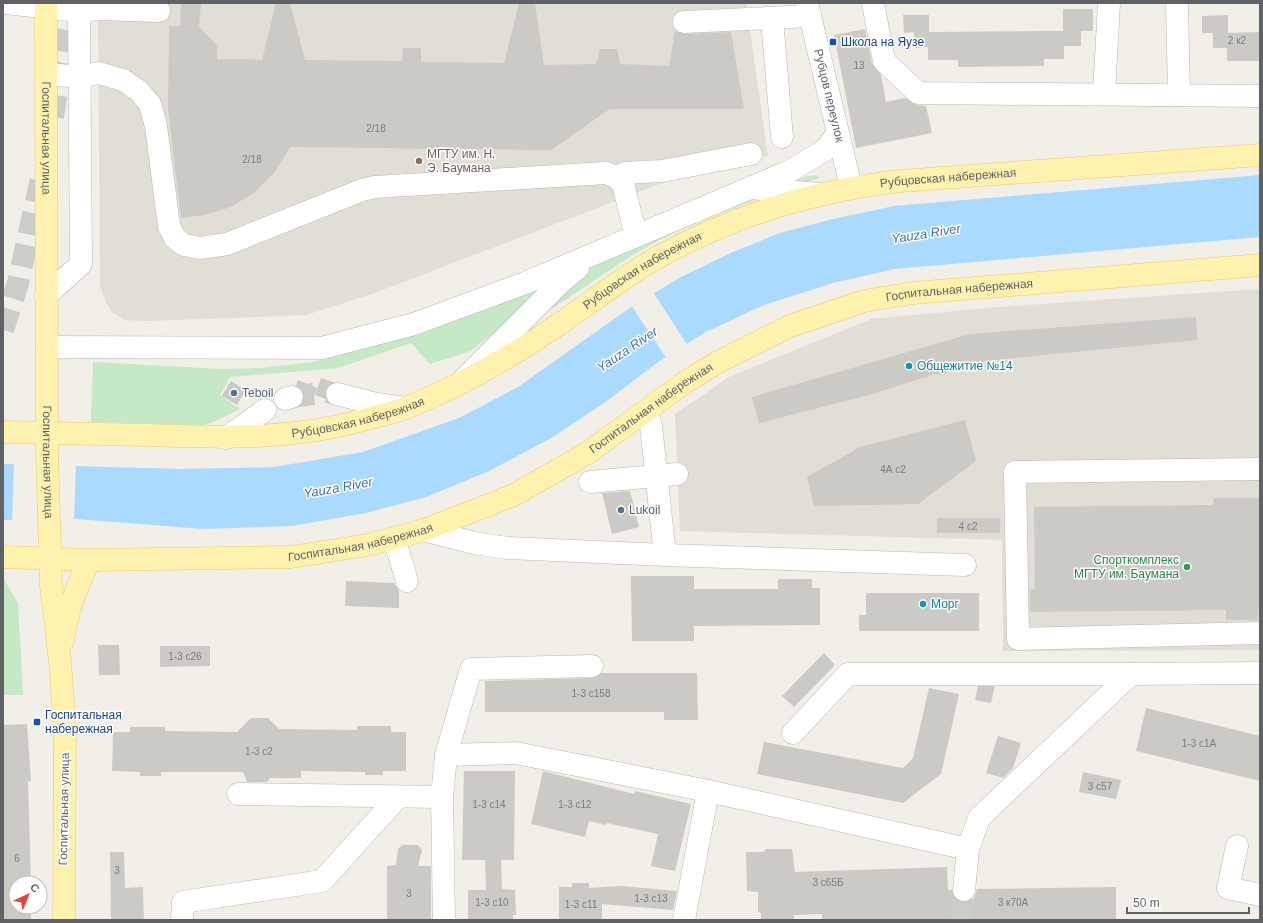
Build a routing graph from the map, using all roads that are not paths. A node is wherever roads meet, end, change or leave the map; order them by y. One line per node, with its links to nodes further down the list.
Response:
1 (6, 3): 5 (street)
2 (874, 3): 13 (street)
3 (1109, 3): 13 (street)
4 (1177, 3): 14 (street)
5 (46, 5): 7 (street); 11 (main road, Госпитальная улица)
6 (809, 10): 9 (street); 16 (street, Рубцов переулок)
7 (79, 11): 8 (street); 12 (street)
8 (159, 11)
9 (772, 19): 10 (street); 17 (street)
10 (684, 22)
11 (47, 74): 12 (street); 27 (main road, Госпитальная улица)
12 (80, 77): 20 (street); 27 (street)
13 (1104, 94): 14 (street)
14 (1179, 95): 15 (street)
15 (1260, 96)
16 (837, 134): 21 (street, Рубцов переулок); 22 (street)
17 (782, 137)
18 (751, 154): 20 (street)
19 (1260, 155): 21 (main road, Рубцовская набережная)
20 (616, 177): 24 (street)
21 (851, 187): 23 (main road, Рубцовская набережная)
22 (750, 188): 23 (street); 24 (street)
23 (820, 194): 29 (main road, Рубцовская набережная)
24 (636, 236): 25 (street)
25 (611, 247): 28 (street); 29 (street)
26 (1260, 265): 33 (main road, Госпитальная набережная)
27 (46, 296): 28 (main road, Госпитальная улица)
28 (47, 347): 36 (main road, Госпитальная улица)
29 (457, 386): 31 (main road, Рубцовская набережная)
30 (338, 394): 31 (street)
31 (406, 408): 35 (main road, Рубцовская набережная)
32 (265, 410): 35 (street)
33 (647, 410): 38 (street); 40 (main road, Госпитальная набережная)
34 (3, 432): 36 (main road, Рубцовская набережная)
35 (226, 438): 36 (main road, Рубцовская набережная)
36 (47, 443): 44 (main road, Госпитальная улица)
37 (1260, 469): 48 (street)
38 (667, 475): 39 (street); 42 (street)
39 (590, 482)
40 (424, 530): 41 (main road, Госпитальная набережная); 42 (street)
41 (394, 538): 45 (main road, Госпитальная набережная); 47 (street)
42 (665, 555): 46 (street)
43 (3, 557): 44 (main road, Госпитальная набережная)
44 (49, 559): 45 (main road, Госпитальная набережная); 49 (main road, Госпитальная улица)
45 (90, 560): 49 (main road)
46 (965, 565)
47 (407, 581)
48 (1260, 633)
49 (60, 661): 63 (main road, Госпитальная улица)
50 (592, 666): 54 (street)
51 (1260, 673): 52 (street)
52 (1130, 674): 53 (street); 60 (street)
53 (793, 733)
54 (446, 755): 55 (street); 58 (street)
55 (708, 791): 60 (street); 66 (street)
56 (238, 794): 57 (street)
57 (398, 797): 58 (street); 64 (street)
58 (442, 797): 65 (street)
59 (1237, 846): 62 (street)
60 (968, 850): 61 (street)
61 (964, 890)
62 (1260, 895)
63 (64, 920)
64 (182, 920)
65 (444, 920)
66 (684, 920)

